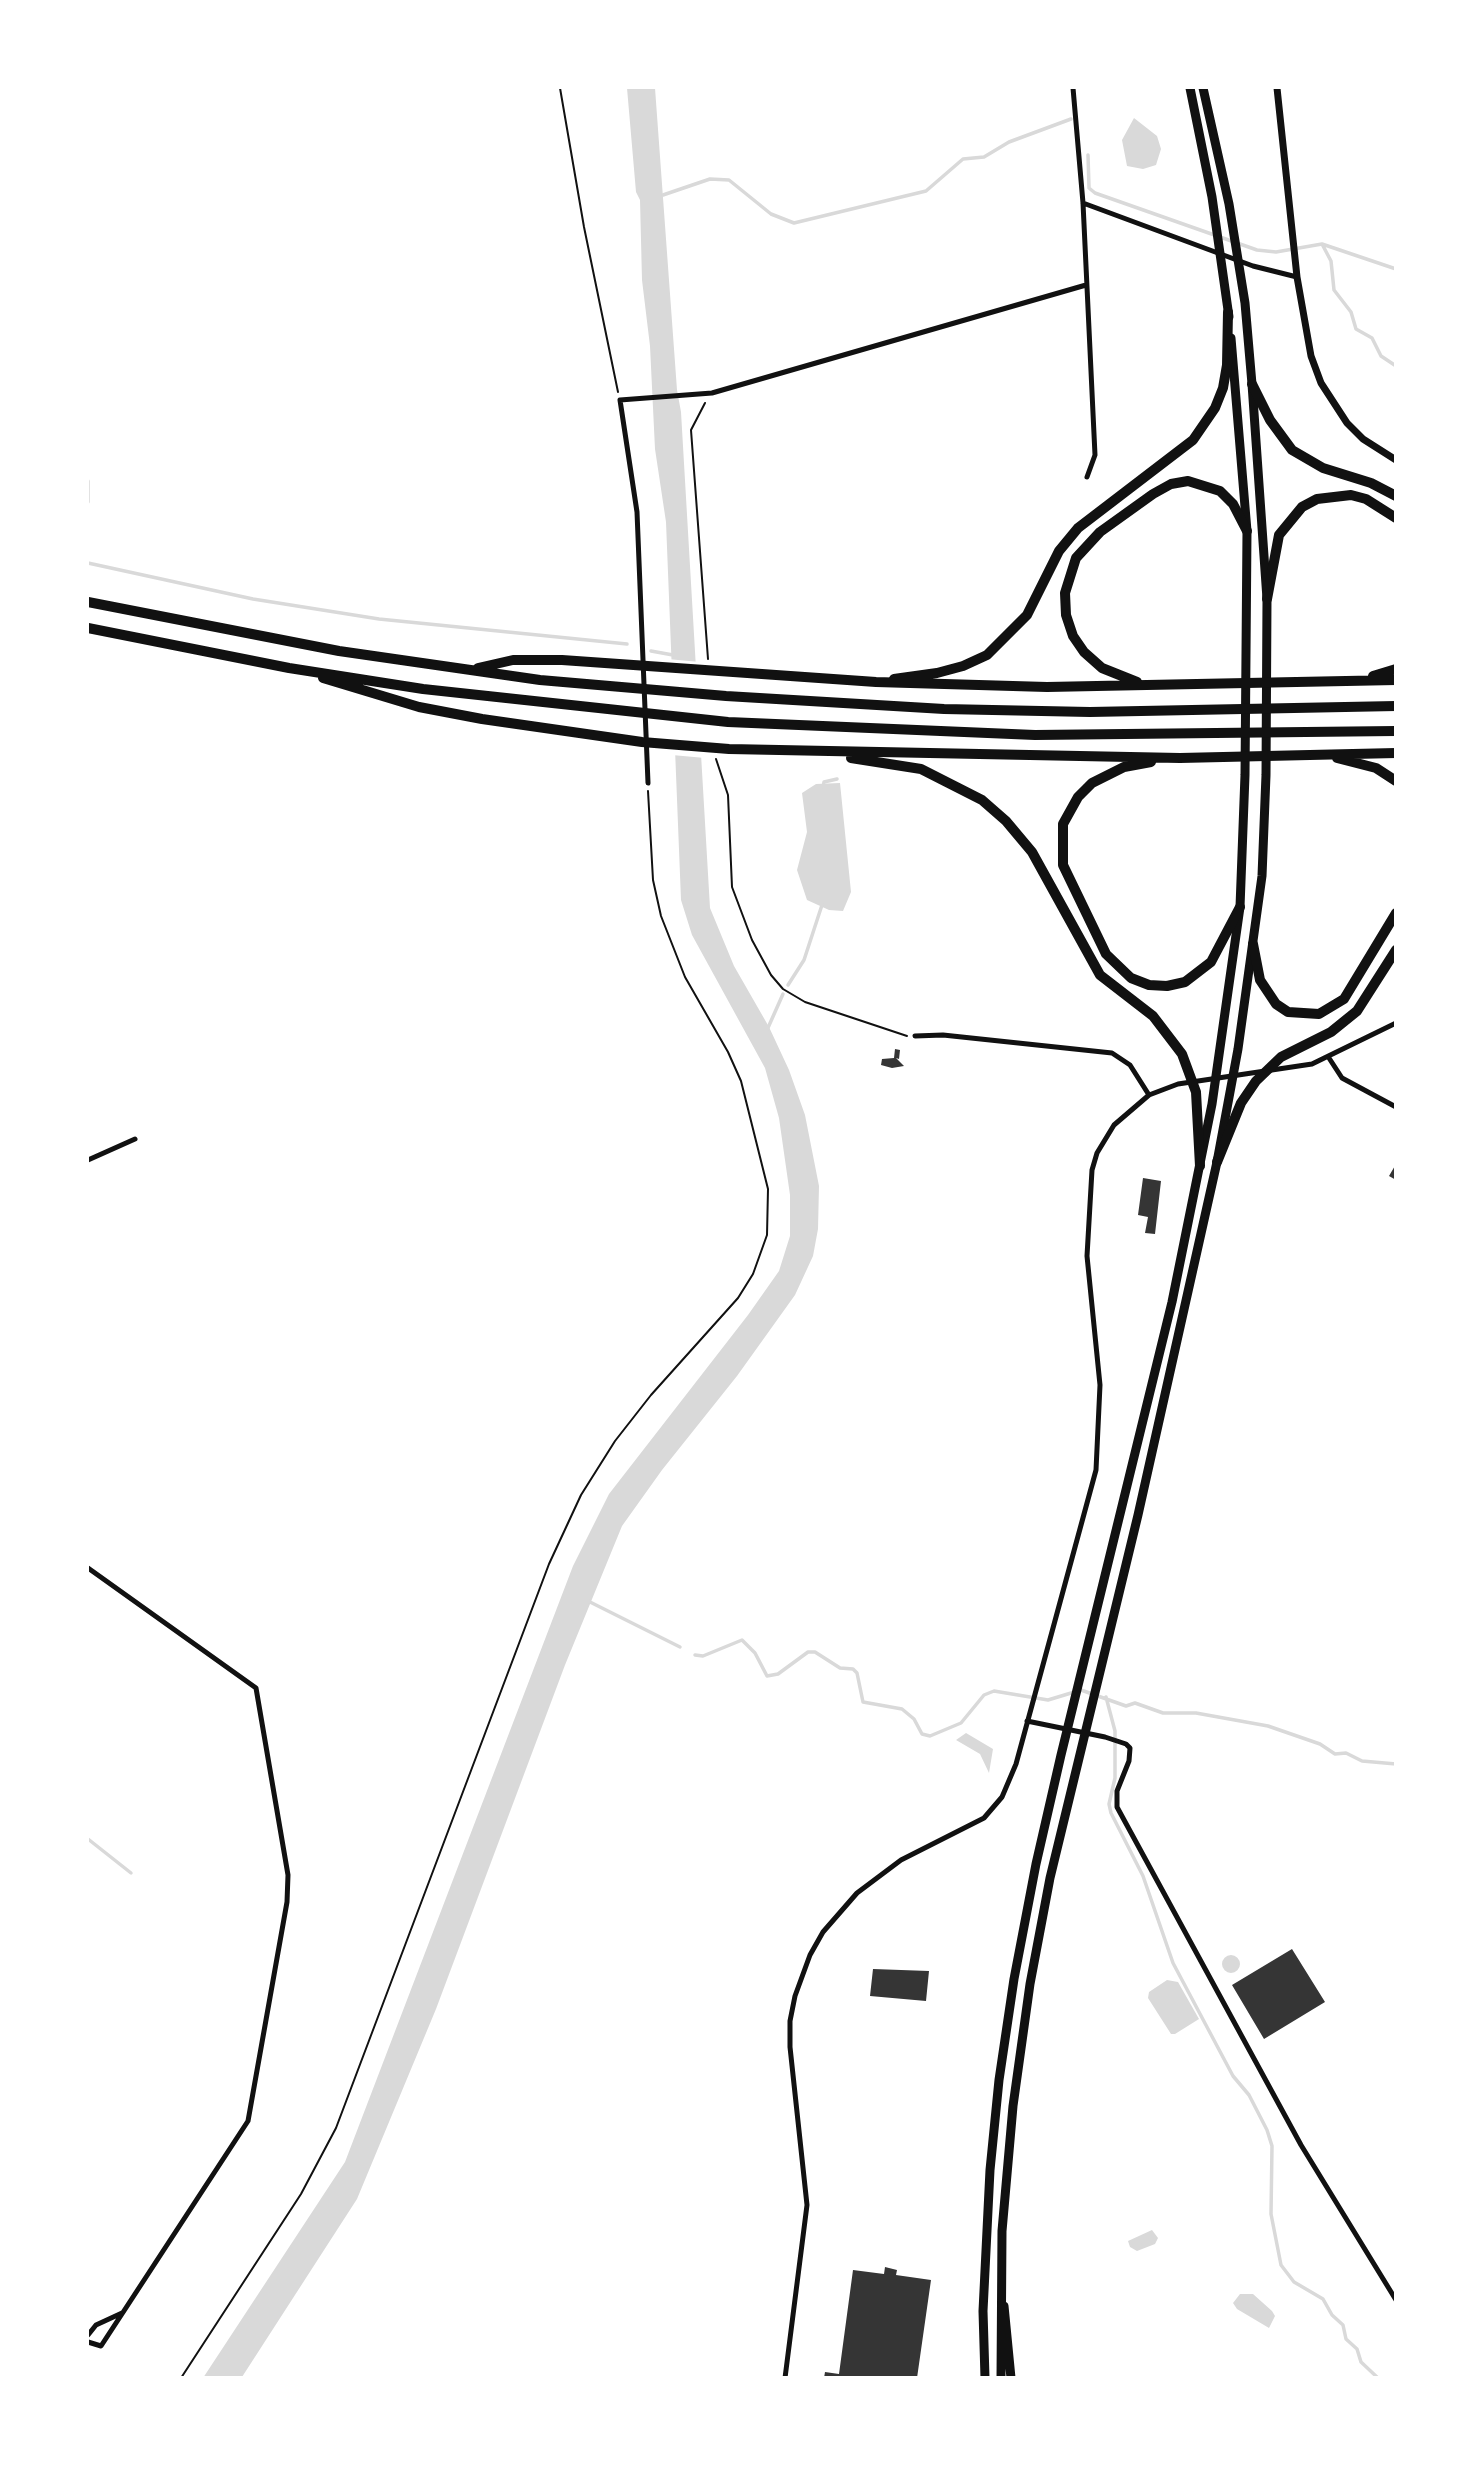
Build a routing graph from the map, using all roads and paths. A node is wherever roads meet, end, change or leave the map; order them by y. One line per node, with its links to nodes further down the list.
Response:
1 (560, 88): 12 (path)
2 (1073, 88): 6 (street)
3 (1190, 88): 9 (highway)
4 (1203, 88): 10 (highway)
5 (1277, 88): 7 (main road)
6 (1083, 203): 7 (street); 8 (street)
7 (1297, 277): 13 (main road)
8 (1086, 285): 11 (street); 14 (street)
9 (1228, 312): 17 (highway); 27 (highway)
10 (1252, 384): 15 (highway); 18 (highway)
11 (712, 393): 12 (street); 21 (path)
12 (620, 400): 37 (street)
13 (1395, 460)
14 (1087, 477)
15 (1395, 496)
16 (1395, 518): 18 (highway)
17 (1247, 531): 28 (highway); 38 (highway)
18 (1267, 599): 40 (highway)
19 (88, 602): 23 (highway)
20 (88, 628): 22 (highway)
21 (708, 662)
22 (289, 668): 30 (highway); 32 (highway)
23 (471, 669): 27 (highway); 29 (highway)
24 (1395, 669): 25 (highway)
25 (1345, 680): 26 (highway); 28 (highway)
26 (1395, 680)
27 (876, 682): 28 (highway)
28 (1148, 685)
29 (1395, 706)
30 (1395, 730)
31 (1395, 753): 33 (highway)
32 (841, 754): 34 (highway); 50 (highway)
33 (1316, 754): 34 (highway); 36 (highway)
34 (1180, 758): 38 (highway)
35 (716, 761): 43 (path)
36 (1395, 781)
37 (648, 783): 58 (path)
38 (1240, 907): 50 (highway)
39 (1395, 913): 40 (highway)
40 (1253, 944): 49 (highway)
41 (1395, 950): 49 (highway)
42 (1395, 1023): 44 (street)
43 (915, 1036): 45 (street)
44 (1329, 1058): 45 (street); 46 (street)
45 (1149, 1095): 52 (street)
46 (1395, 1107)
47 (135, 1139): 48 (street)
48 (88, 1160)
49 (1217, 1162): 53 (highway)
50 (1200, 1166): 60 (highway)
51 (88, 1568): 55 (street)
52 (1028, 1717): 54 (street); 59 (street)
53 (1000, 2292): 61 (highway); 62 (highway)
54 (1395, 2300)
55 (124, 2312): 56 (street); 57 (street)
56 (88, 2335)
57 (88, 2342)
58 (181, 2378)
59 (785, 2378)
60 (985, 2378)
61 (1001, 2378)
62 (1011, 2378)

